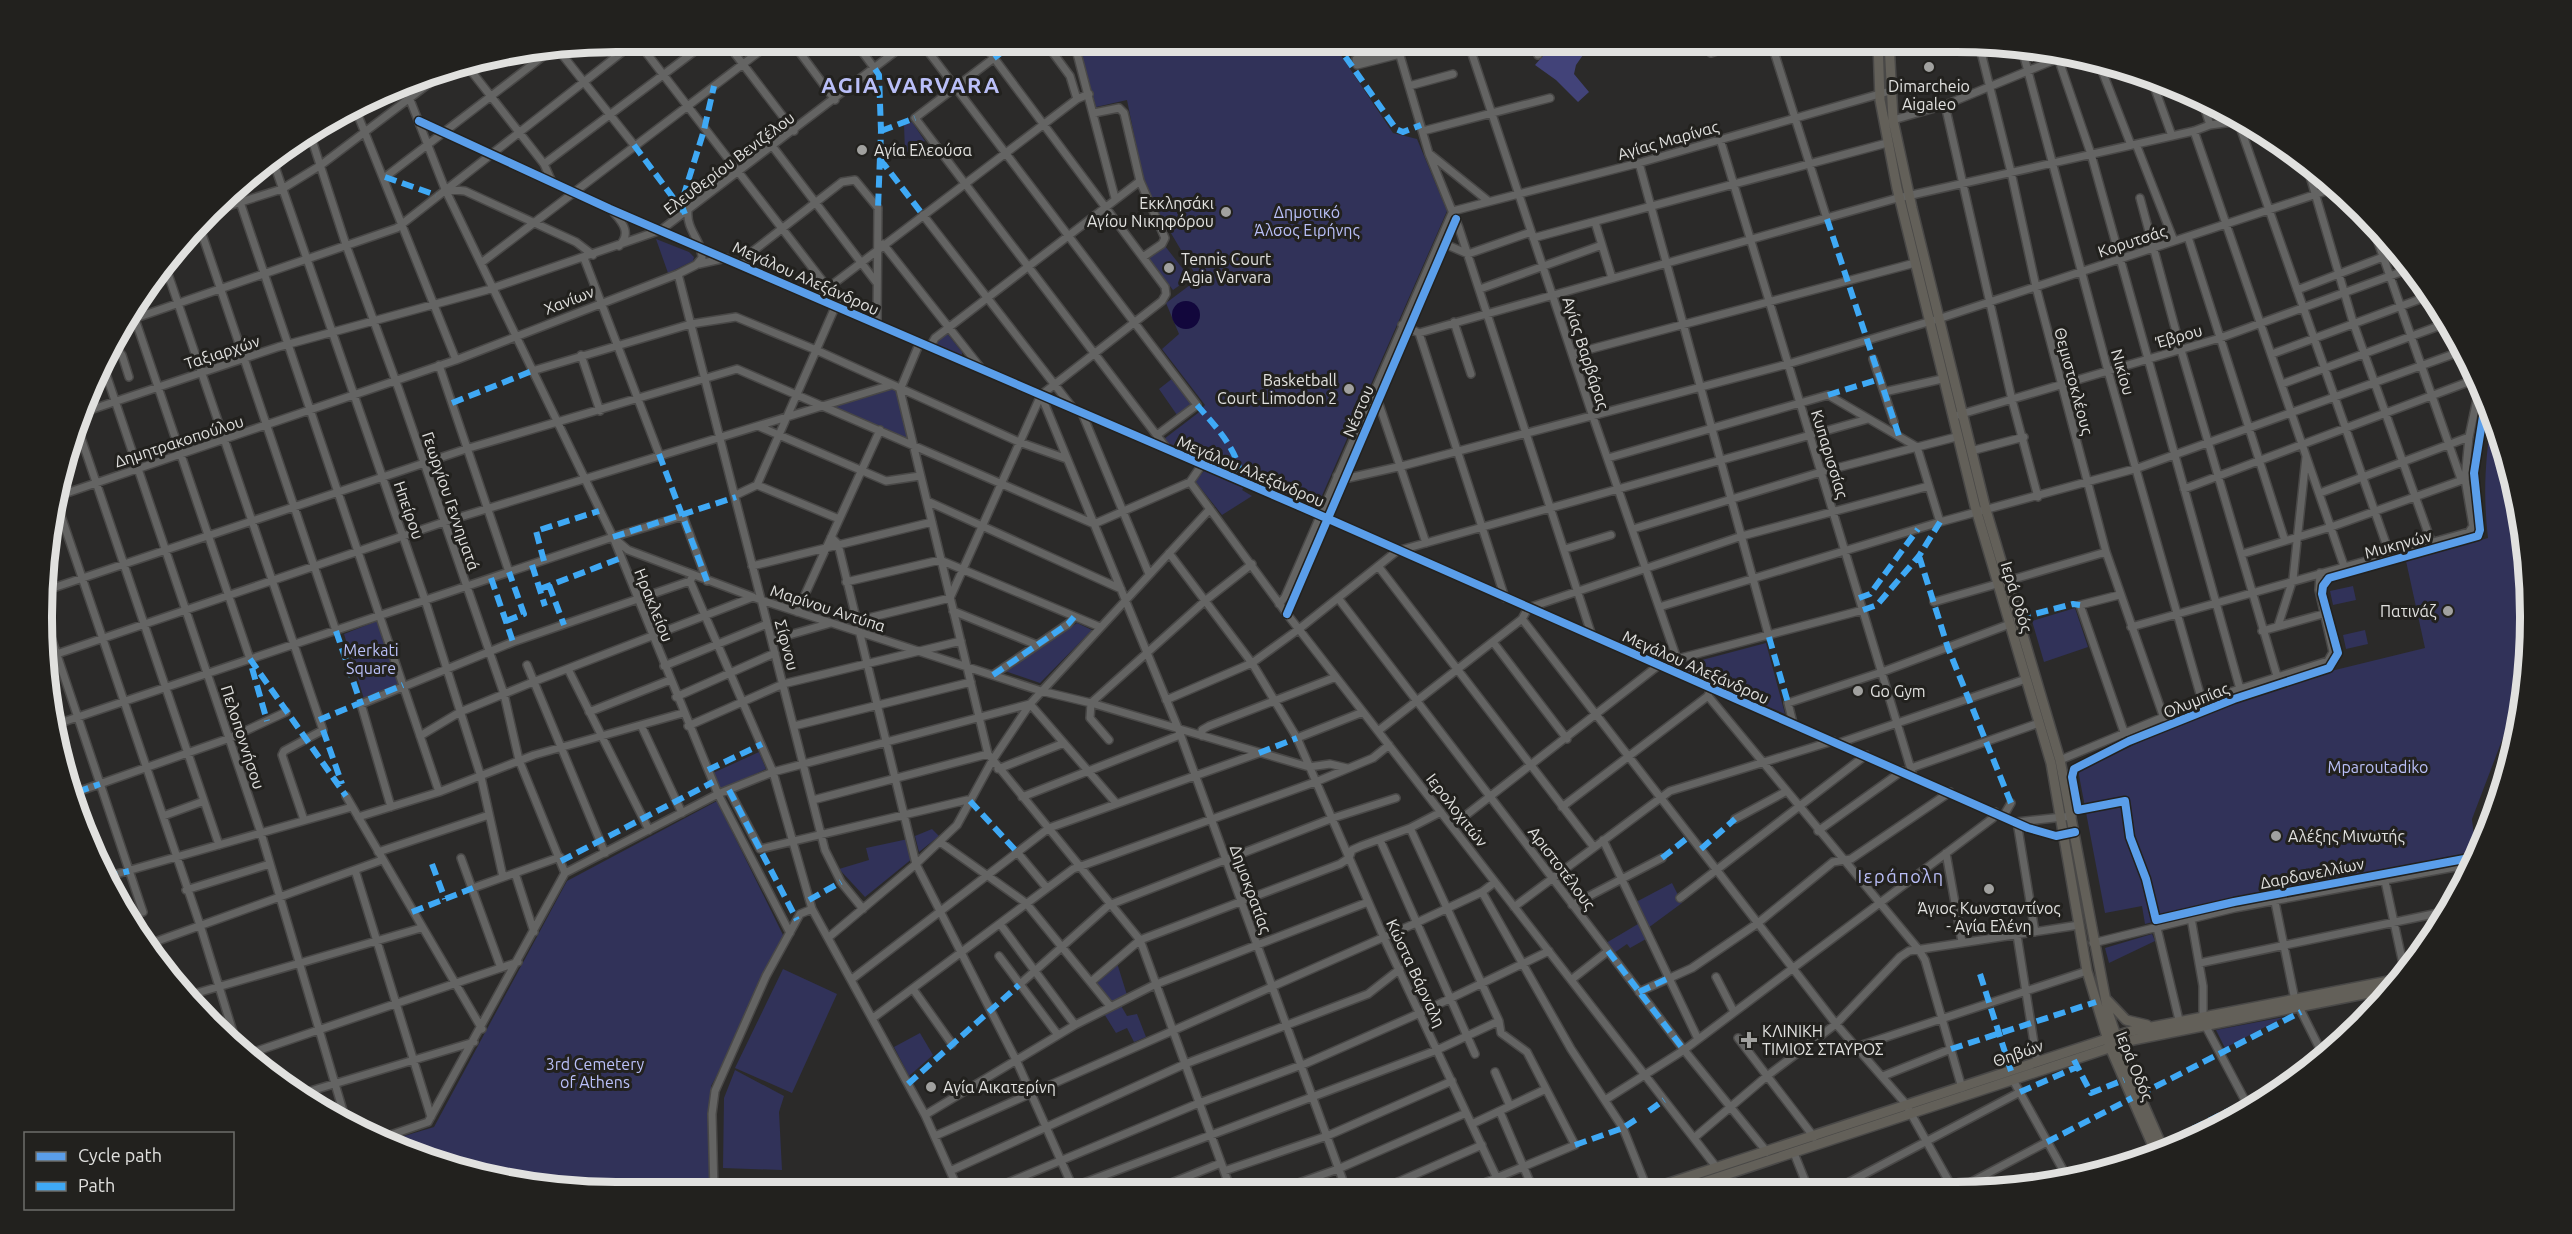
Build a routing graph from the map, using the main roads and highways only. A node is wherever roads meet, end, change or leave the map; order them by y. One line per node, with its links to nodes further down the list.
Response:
1 (1878, 52): 3 (main road, Ιερά Οδός)
2 (1889, 52): 3 (main road, Ιερά Οδός)
3 (1904, 197): 4 (main road, Ιερά Οδός); 4 (main road, Ιερά Οδός)
4 (1933, 320): 5 (main road, Ιερά Οδός); 5 (main road, Ιερά Οδός)
5 (1957, 416): 6 (main road, Ιερά Οδός); 6 (main road, Ιερά Οδός)
6 (1981, 511): 7 (main road, Ιερά Οδός)
7 (2002, 582): 8 (main road, Ιερά Οδός); 8 (main road, Ιερά Οδός)
8 (2070, 833): 11 (main road, Ιερά Οδός); 15 (main road, Ιερά Οδός)
9 (2385, 982): 12 (main road, Θηβών)
10 (2377, 991): 12 (main road, Θηβών)
11 (2105, 997): 14 (main road); 15 (main road, Ιερά Οδός)
12 (2297, 1003): 13 (main road, Θηβών)
13 (2204, 1021): 14 (main road, Θηβών); 15 (main road, Θηβών)
14 (2161, 1024): 15 (main road, Θηβών)
15 (2112, 1042): 16 (main road, Θηβών); 16 (main road, Θηβών); 17 (main road, Ιερά Οδός); 18 (main road, Ιερά Οδός)
16 (1909, 1110): 19 (main road, Θηβών); 20 (main road, Θηβών)
17 (2160, 1143)
18 (2153, 1146)
19 (1673, 1182)
20 (1707, 1182)

